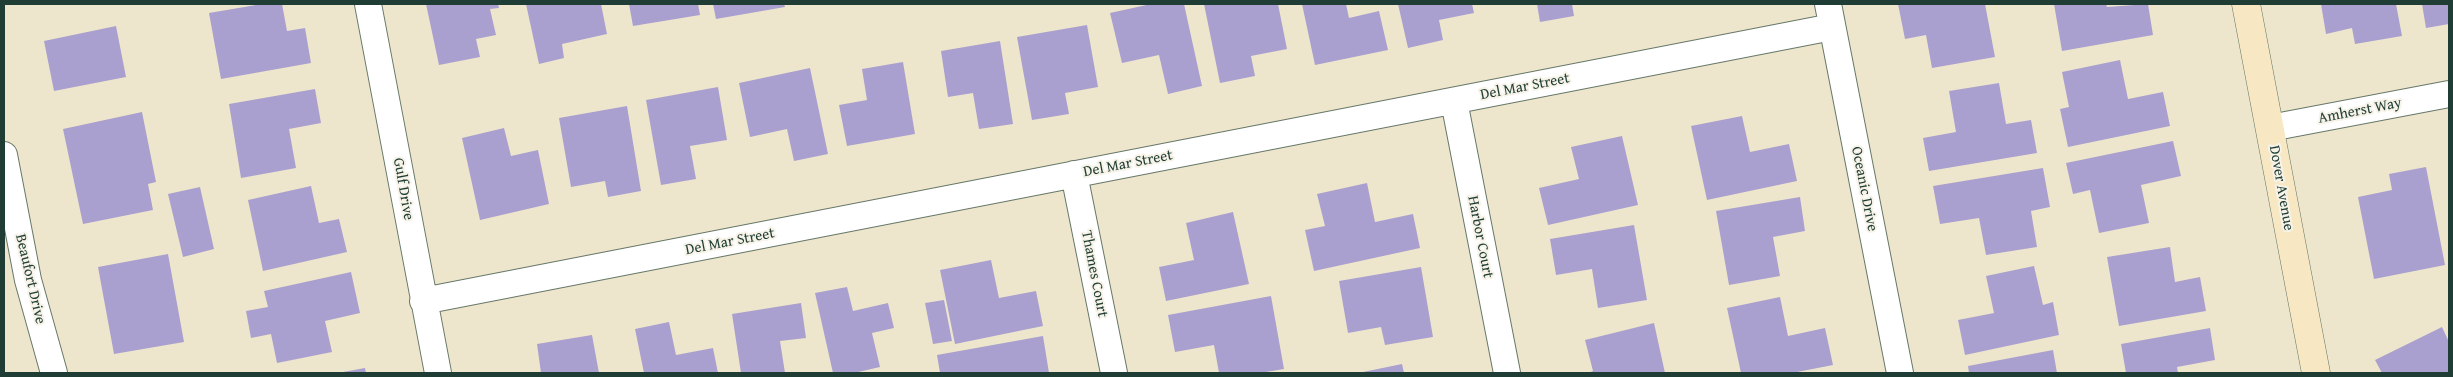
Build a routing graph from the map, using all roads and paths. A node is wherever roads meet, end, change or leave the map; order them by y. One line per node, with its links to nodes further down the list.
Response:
1 (368, 4): 9 (street, Gulf Drive)
2 (2246, 4): 6 (main road, Dover Avenue)
3 (1830, 15): 5 (street, Del Mar Street); 14 (street, Oceanic Drive)
4 (2449, 94): 6 (street, Amherst Way)
5 (1454, 101): 8 (street, Del Mar Street); 13 (street, Harbor Court)
6 (2270, 128): 15 (main road, Dover Avenue)
7 (4, 155): 10 (street, Beaufort Drive)
8 (1074, 174): 9 (street, Del Mar Street); 12 (street, Thames Court)
9 (423, 301): 11 (street, Gulf Drive)
10 (54, 373)
11 (438, 373)
12 (1114, 373)
13 (1507, 373)
14 (1900, 373)
15 (2316, 373)

